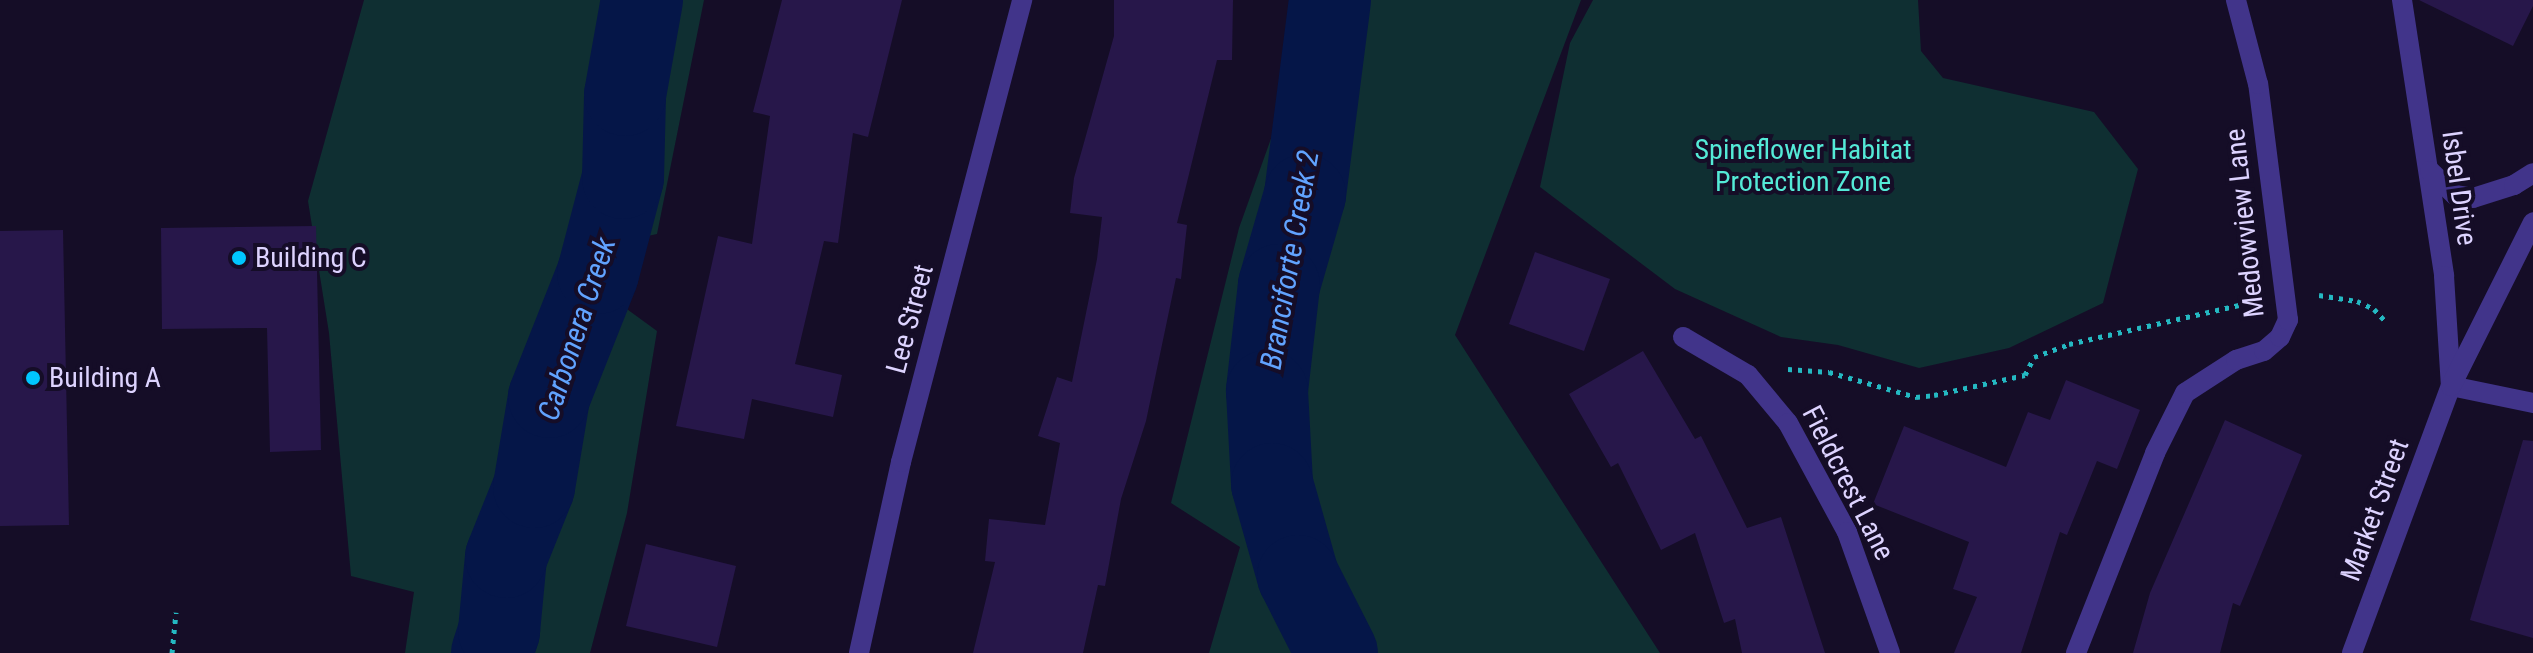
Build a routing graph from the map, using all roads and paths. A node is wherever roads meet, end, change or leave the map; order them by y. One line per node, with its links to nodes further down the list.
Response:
1 (1022, 0): 15 (street, Lee Street)
2 (2236, 0): 7 (street, Medowview Lane)
3 (2402, 0): 4 (street, Isbel Drive)
4 (2430, 171): 5 (street); 10 (street, Isbel Drive)
5 (2533, 173)
6 (2533, 222): 10 (street, Market Street)
7 (2287, 297): 8 (path); 11 (path); 17 (street, Medowview Lane)
8 (2387, 323)
9 (1683, 337): 11 (street, Fieldcrest Lane)
10 (2451, 386): 12 (street); 18 (street, Market Street)
11 (1761, 388): 16 (street, Fieldcrest Lane)
12 (2533, 403)
13 (176, 612): 14 (path)
14 (172, 653)
15 (859, 653)
16 (1890, 653)
17 (2076, 653)
18 (2352, 653)

